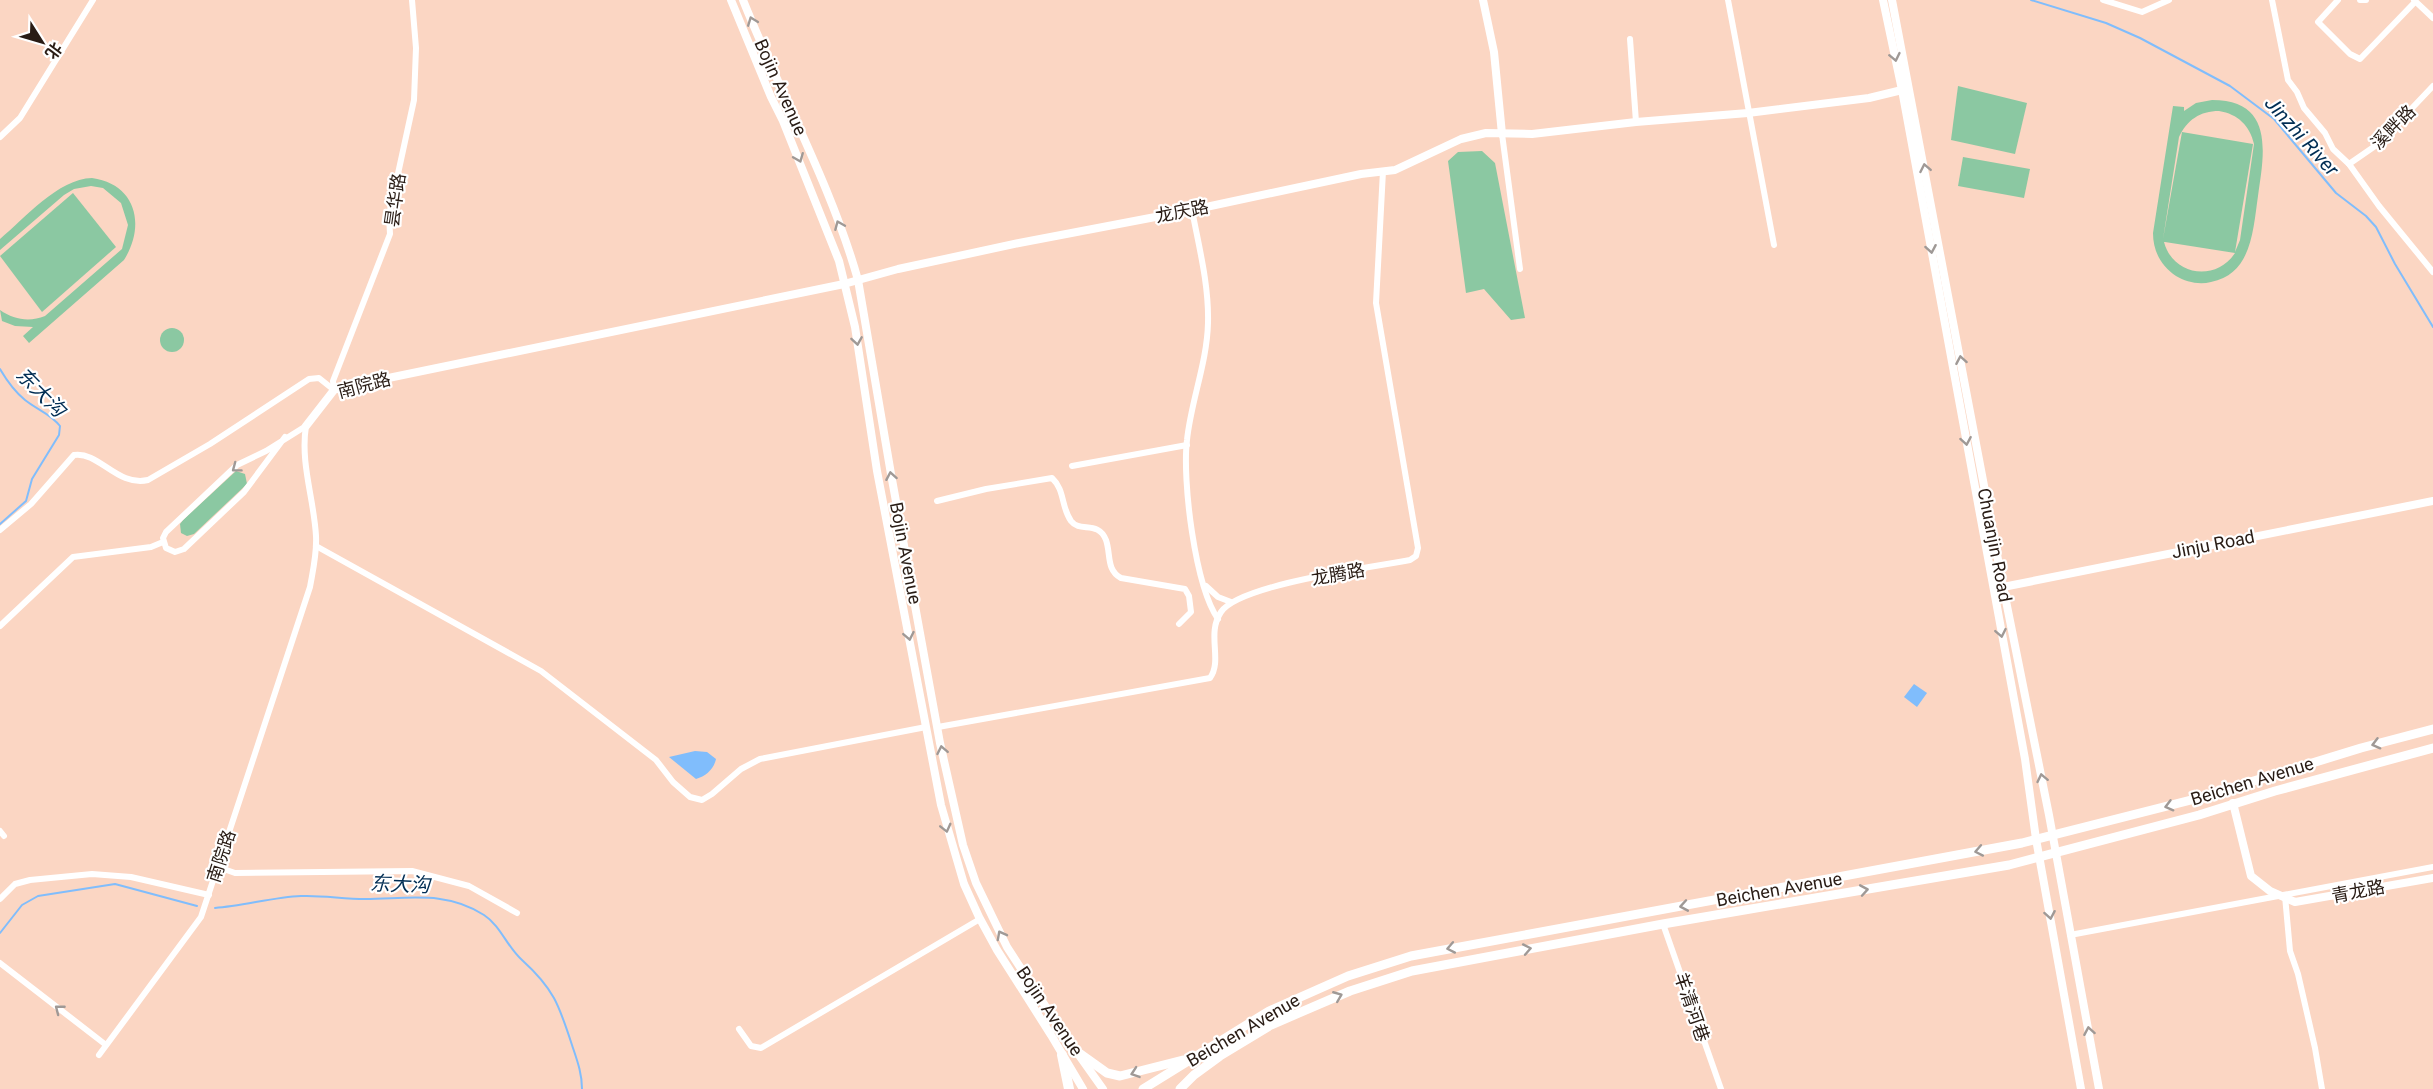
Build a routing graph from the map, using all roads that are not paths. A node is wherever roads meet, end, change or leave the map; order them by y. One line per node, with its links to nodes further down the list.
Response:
1 (93, 0): 27 (street)
2 (412, 0): 36 (street, 昙华路)
3 (731, 0): 21 (main road, Bojin Avenue)
4 (743, 0): 20 (main road, Bojin Avenue, one-way to 4)
5 (1483, 0): 26 (main road)
6 (1728, 0): 24 (street)
7 (1883, 0): 23 (main road, Chuanjin Road, one-way to 23)
8 (1892, 0): 47 (main road, Chuanjin Road, one-way to 8)
9 (2103, 0): 17 (street)
10 (2131, 0): 17 (street)
11 (2169, 0): 17 (street)
12 (2272, 0): 28 (street)
13 (2338, 0): 16 (street)
14 (2360, 0): 15 (street)
15 (2366, 0)
16 (2414, 1): 18 (street)
17 (2127, 9)
18 (2433, 18)
19 (1630, 39): 25 (street)
20 (776, 80): 21 (main road); 34 (main road, Bojin Avenue, one-way to 20)
21 (766, 86): 35 (main road, Bojin Avenue, one-way to 35)
22 (2433, 86): 28 (street, 溪畔路)
23 (1902, 90): 24 (main road, 龙庆路); 48 (main road, Chuanjin Road, one-way to 48)
24 (1748, 113): 25 (main road, 龙庆路); 31 (street)
25 (1636, 122): 26 (main road, 龙庆路)
26 (1502, 134): 29 (main road, 龙庆路); 32 (street)
27 (0, 137)
28 (2349, 164): 33 (street)
29 (1383, 171): 30 (main road, 龙庆路); 49 (street, 龙腾路)
30 (1192, 210): 34 (main road, 龙庆路); 39 (street)
31 (1774, 245)
32 (1520, 269)
33 (2433, 272)
34 (858, 280): 35 (main road, 龙庆路); 54 (main road, Bojin Avenue, one-way to 34)
35 (844, 284): 36 (main road, 南院路); 53 (main road, Bojin Avenue, one-way to 53)
36 (334, 390): 37 (main road, 南院路); 43 (street)
37 (306, 426): 38 (street); 45 (street, 南院路)
38 (285, 437): 44 (street, one-way to 44); 44 (street)
39 (1187, 445): 40 (street); 46 (street)
40 (1071, 466)
41 (937, 501): 51 (street)
42 (2433, 501): 47 (main road, Jinju Road)
43 (0, 530)
44 (163, 542): 52 (street)
45 (316, 546): 53 (street); 62 (street, 南院路)
46 (1203, 582): 49 (street); 50 (street)
47 (2003, 586): 48 (main road, Jinju Road); 58 (main road, Chuanjin Road, one-way to 47)
48 (1993, 589): 59 (main road, Chuanjin Road, one-way to 59)
49 (1231, 602): 50 (street)
50 (1218, 619): 54 (street)
51 (1179, 624)
52 (0, 627)
53 (926, 727): 69 (main road, Bojin Avenue, one-way to 69)
54 (938, 727): 75 (main road, Bojin Avenue, one-way to 54)
55 (2433, 729): 58 (main road, Beichen Avenue, one-way to 58)
56 (2433, 748): 57 (main road, Beichen Avenue)
57 (2233, 803): 60 (main road, Beichen Avenue); 66 (main road)
58 (2052, 836): 59 (main road, Beichen Avenue); 60 (main road, Chuanjin Road)
59 (2036, 839): 61 (main road, Chuanjin Road); 78 (main road, Beichen Avenue, one-way to 78)
60 (2056, 854): 61 (main road, Beichen Avenue); 71 (main road, Chuanjin Road)
61 (2039, 857): 70 (main road, Beichen Avenue, one-way to 61); 85 (main road, Chuanjin Road, one-way to 85)
62 (218, 867): 65 (street, 南院路); 68 (street)
63 (2433, 867): 66 (street)
64 (2433, 878): 66 (main road, 青龙路)
65 (209, 895): 67 (street); 74 (street, 南院路)
66 (2285, 896): 71 (street); 87 (street)
67 (0, 899)
68 (516, 913)
69 (980, 919): 73 (street); 77 (main road, Bojin Avenue)
70 (1663, 924): 83 (main road, Beichen Avenue, one-way to 70); 84 (street, 羊清河巷)
71 (2070, 935): 86 (main road, Chuanjin Road, one-way to 71)
72 (0, 963): 74 (street, one-way to 72)
73 (739, 1029)
74 (106, 1045): 76 (street, 南院路)
75 (1079, 1053): 78 (main road, one-way to 75); 81 (main road, Bojin Avenue)
76 (99, 1055)
77 (1062, 1055): 79 (highway); 80 (main road, Bojin Avenue)
78 (1191, 1059): 82 (main road, Beichen Avenue)
79 (1069, 1089)
80 (1083, 1089)
81 (1103, 1089)
82 (1143, 1089)
83 (1180, 1089)
84 (1721, 1089)
85 (2081, 1089)
86 (2099, 1089)
87 (2322, 1089)

